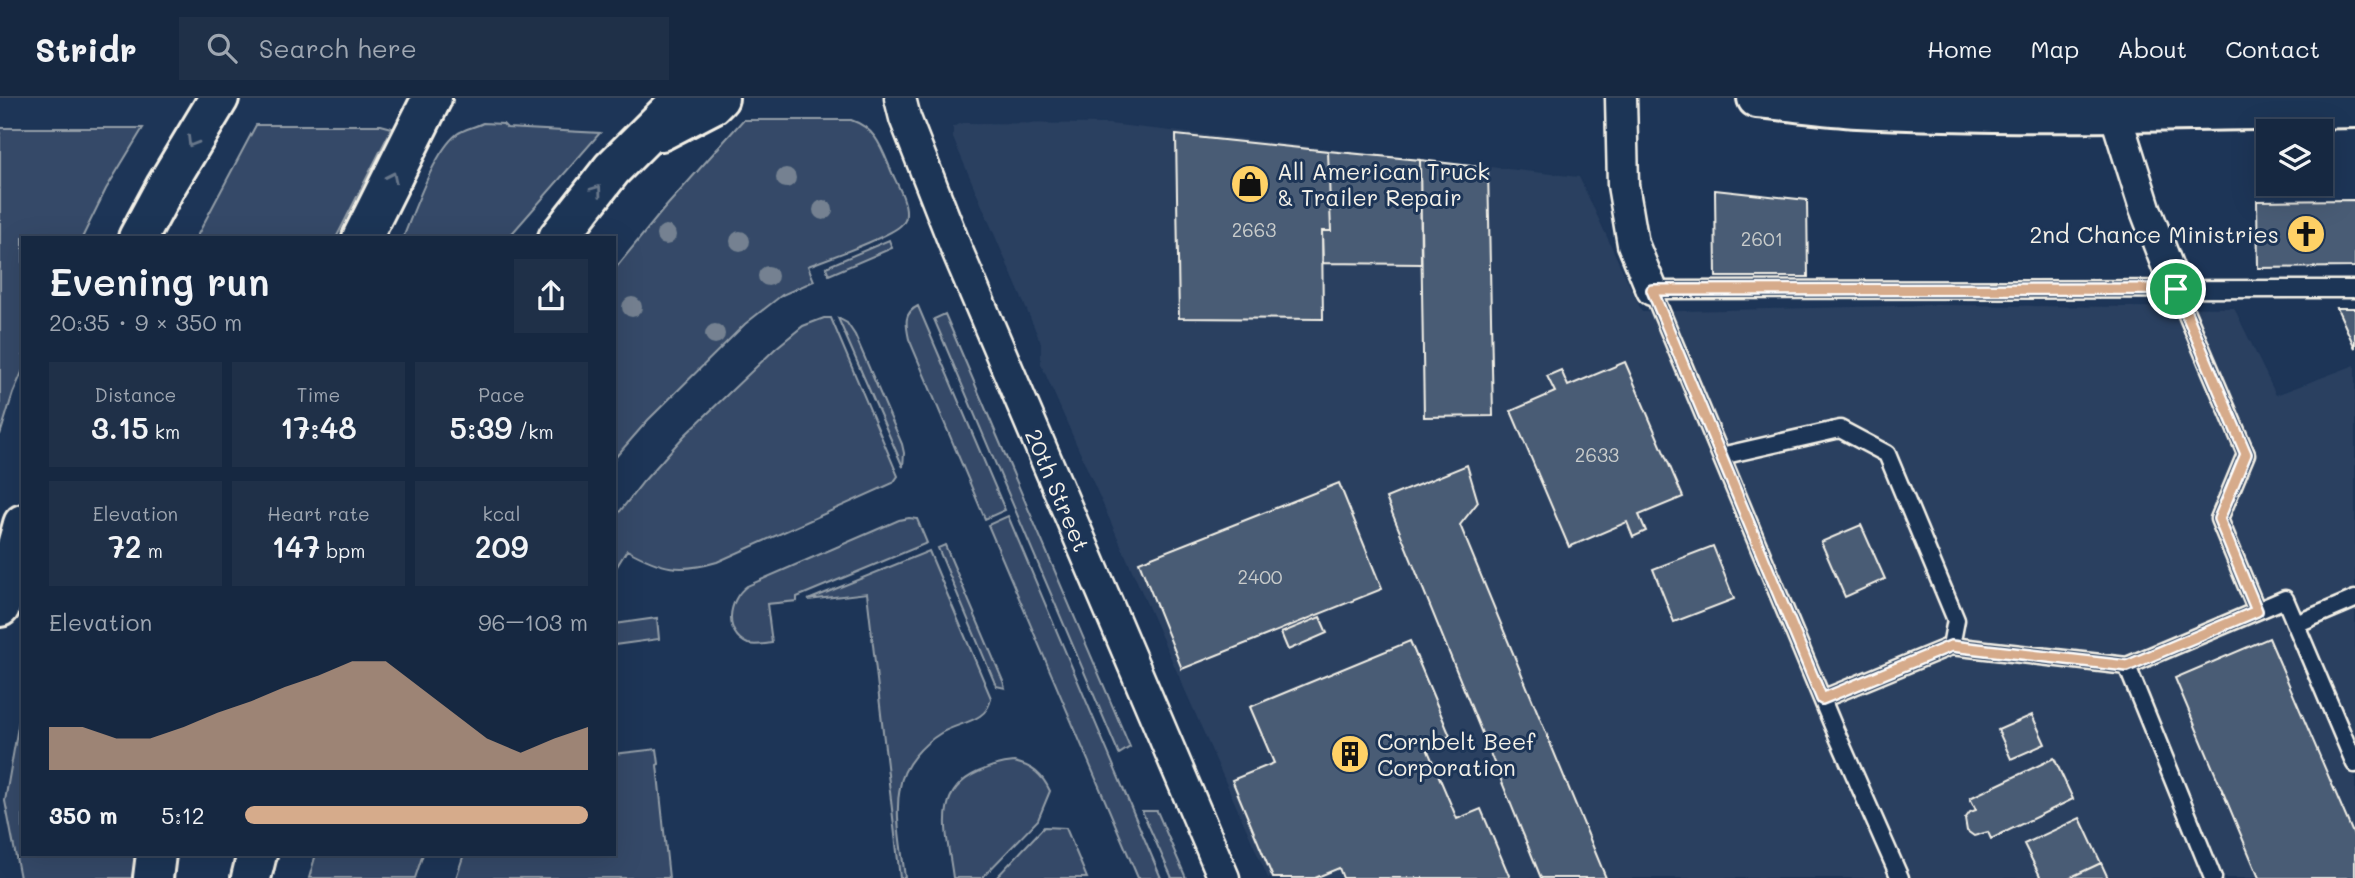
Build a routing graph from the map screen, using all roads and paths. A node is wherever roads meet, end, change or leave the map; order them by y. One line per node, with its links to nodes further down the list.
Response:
1 (219, 98): 12 (main road, one-way to 12)
2 (432, 98): 13 (main road, one-way to 2)
3 (682, 98): 11 (main road)
4 (719, 98): 11 (main road)
5 (900, 98): 32 (street, 20th Street)
6 (1621, 98): 17 (street)
7 (1757, 98): 8 (main road)
8 (1855, 103): 10 (main road)
9 (2355, 107): 10 (main road)
10 (2115, 113): 15 (street)
11 (637, 143): 14 (main road, one-way to 11)
12 (139, 236)
13 (363, 236)
14 (560, 236)
15 (2176, 289): 16 (lane); 17 (lane); 22 (lane)
16 (2355, 289)
17 (1652, 290): 18 (lane)
18 (1721, 456): 24 (lane); 26 (lane)
19 (21, 531): 21 (main road)
20 (2355, 599): 23 (lane)
21 (0, 607)
22 (2257, 611): 23 (lane); 25 (lane)
23 (2296, 624): 27 (lane)
24 (1951, 646): 25 (lane); 26 (lane)
25 (2127, 666): 34 (lane)
26 (1822, 699): 33 (lane)
27 (2355, 764)
28 (156, 856): 30 (main road)
29 (256, 856): 31 (main road)
30 (153, 878)
31 (251, 878)
32 (1224, 878)
33 (1900, 878)
34 (2213, 878)

